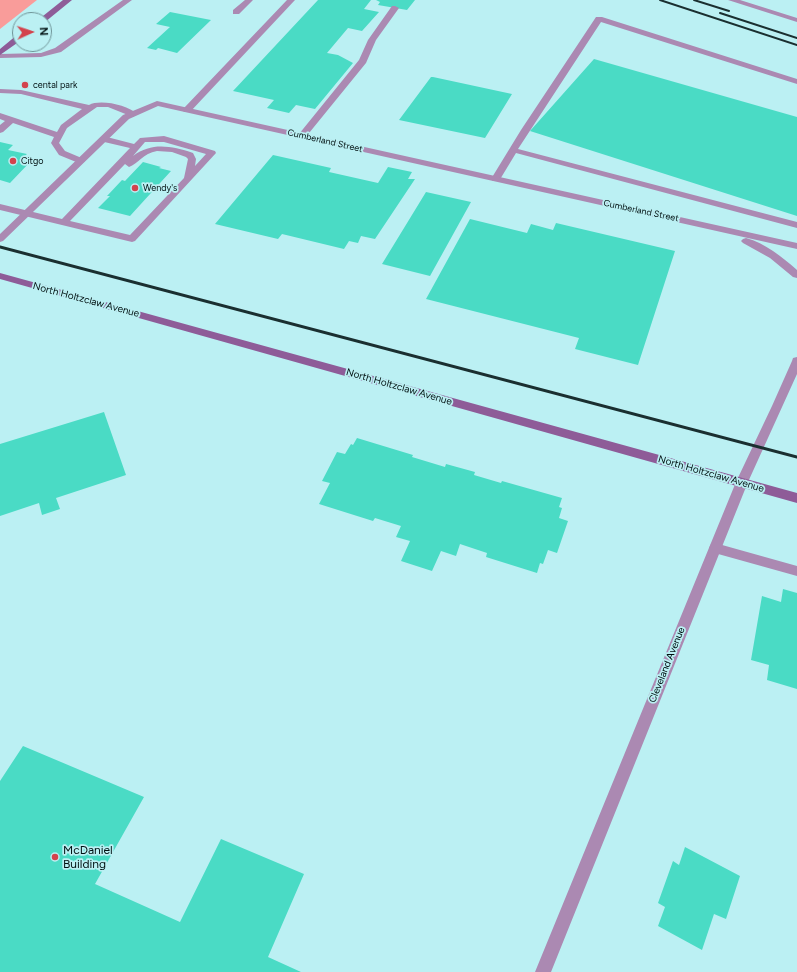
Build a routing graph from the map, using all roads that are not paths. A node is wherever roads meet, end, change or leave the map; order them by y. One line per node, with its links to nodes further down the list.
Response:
1 (68, 0): 7 (main road)
2 (128, 0): 12 (street)
3 (248, 0): 8 (street)
4 (291, 0): 16 (street)
5 (732, 0): 9 (street)
6 (395, 8): 22 (street)
7 (52, 12)
8 (236, 12)
9 (797, 20)
10 (12, 43): 11 (main road)
11 (0, 53)
12 (0, 56)
13 (797, 82): 25 (street)
14 (0, 90): 15 (street)
15 (90, 108): 17 (street); 21 (street)
16 (187, 110): 17 (street, Cumberland Street); 22 (street, Cumberland Street)
17 (133, 114): 23 (street, Cumberland Street)
18 (0, 116): 19 (street)
19 (11, 120): 20 (street); 21 (street)
20 (0, 130)
21 (59, 136): 26 (street)
22 (302, 136): 27 (street, Cumberland Street)
23 (103, 139): 24 (street); 26 (street, Cumberland Street)
24 (137, 147): 28 (street); 30 (street)
25 (513, 150): 27 (street); 34 (street)
26 (81, 161): 31 (street, Cumberland Street)
27 (496, 179): 33 (street, Cumberland Street)
28 (188, 180): 30 (street); 32 (street)
29 (0, 207): 31 (street)
30 (76, 209): 32 (street)
31 (26, 214): 32 (street); 35 (street, Cumberland Street)
32 (63, 223)
33 (698, 224): 36 (street, Cumberland Street); 37 (street, Cumberland Street)
34 (797, 225)
35 (0, 239)
36 (797, 246)
37 (797, 275)
38 (0, 276): 40 (main road, North Holtzclaw Avenue)
39 (797, 361): 40 (street, Cleveland Avenue)
40 (742, 482): 41 (main road, North Holtzclaw Avenue); 42 (street, Cleveland Avenue)
41 (797, 498)
42 (715, 548): 43 (street); 44 (street, Cleveland Avenue)
43 (797, 571)
44 (543, 972)

